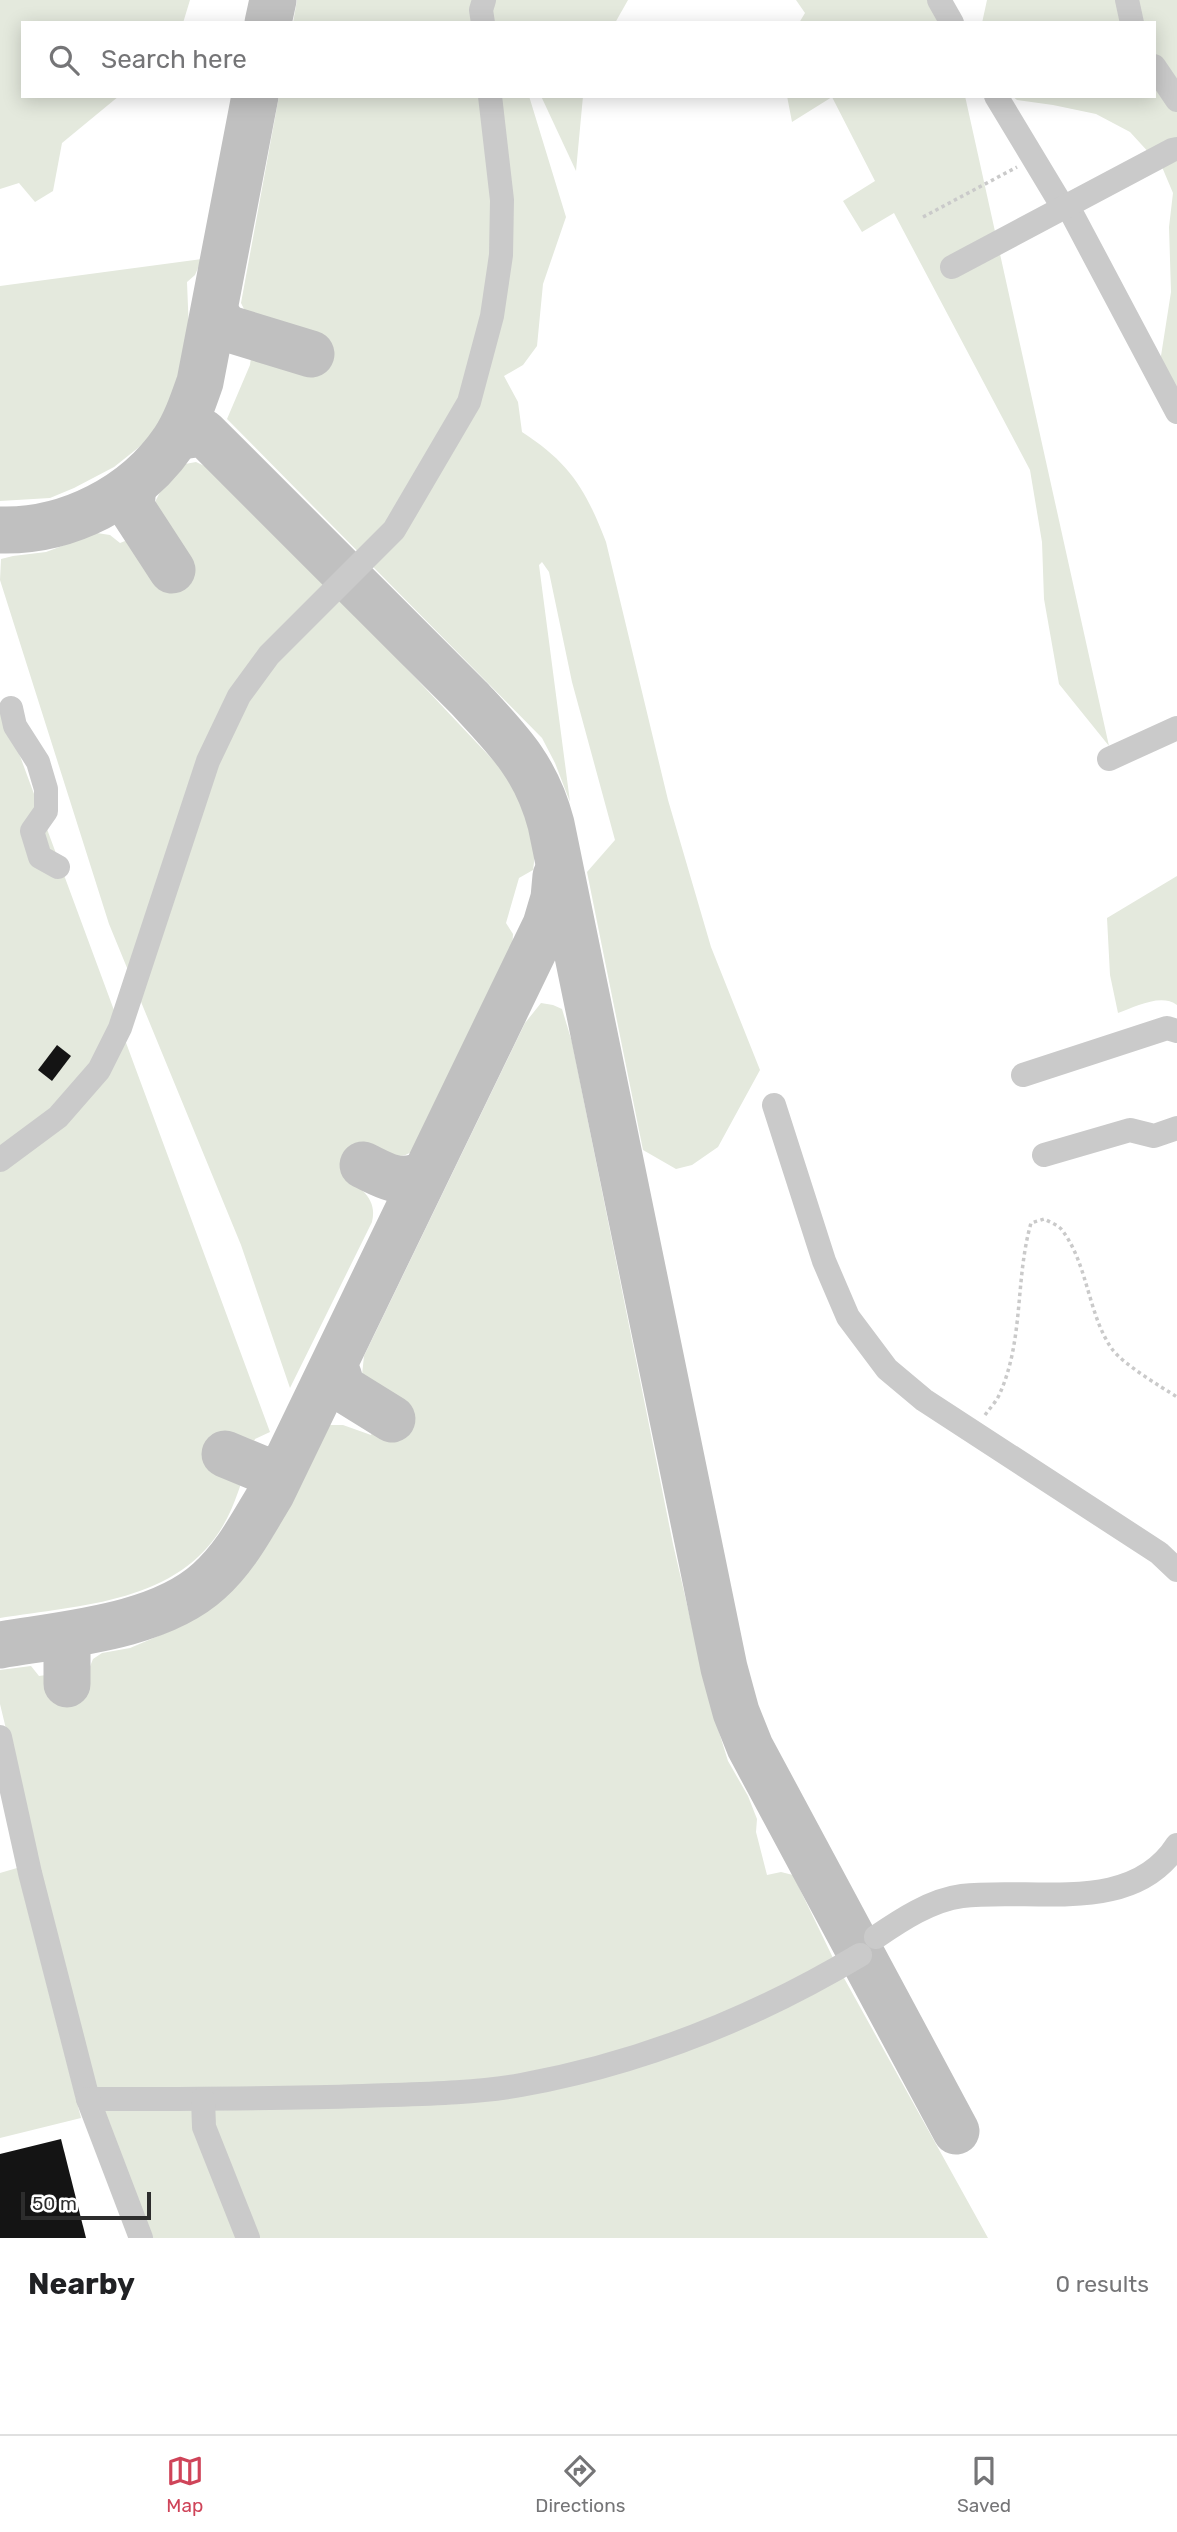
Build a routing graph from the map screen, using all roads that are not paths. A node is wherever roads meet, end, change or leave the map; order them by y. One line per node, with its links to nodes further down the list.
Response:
1 (484, 0): 4 (lane)
2 (939, 0): 5 (lane)
3 (1127, 0): 6 (lane)
4 (483, 21)
5 (951, 21)
6 (1132, 21)
7 (1156, 69): 10 (lane)
8 (491, 98): 24 (lane)
9 (997, 98): 12 (lane)
10 (1177, 100)
11 (1177, 149): 12 (lane)
12 (1066, 208): 13 (lane); 14 (lane)
13 (952, 267)
14 (1177, 412)
15 (11, 708): 18 (lane)
16 (1177, 729): 17 (lane)
17 (1109, 759)
18 (58, 867)
19 (1177, 1031): 20 (lane)
20 (1023, 1075)
21 (774, 1105): 25 (lane)
22 (1177, 1128): 23 (lane)
23 (1044, 1154)
24 (0, 1160)
25 (1177, 1570)
26 (0, 1737): 28 (lane)
27 (1177, 1845): 29 (lane)
28 (88, 2099): 29 (lane); 30 (lane)
29 (203, 2099): 31 (lane)
30 (141, 2238)
31 (248, 2238)

